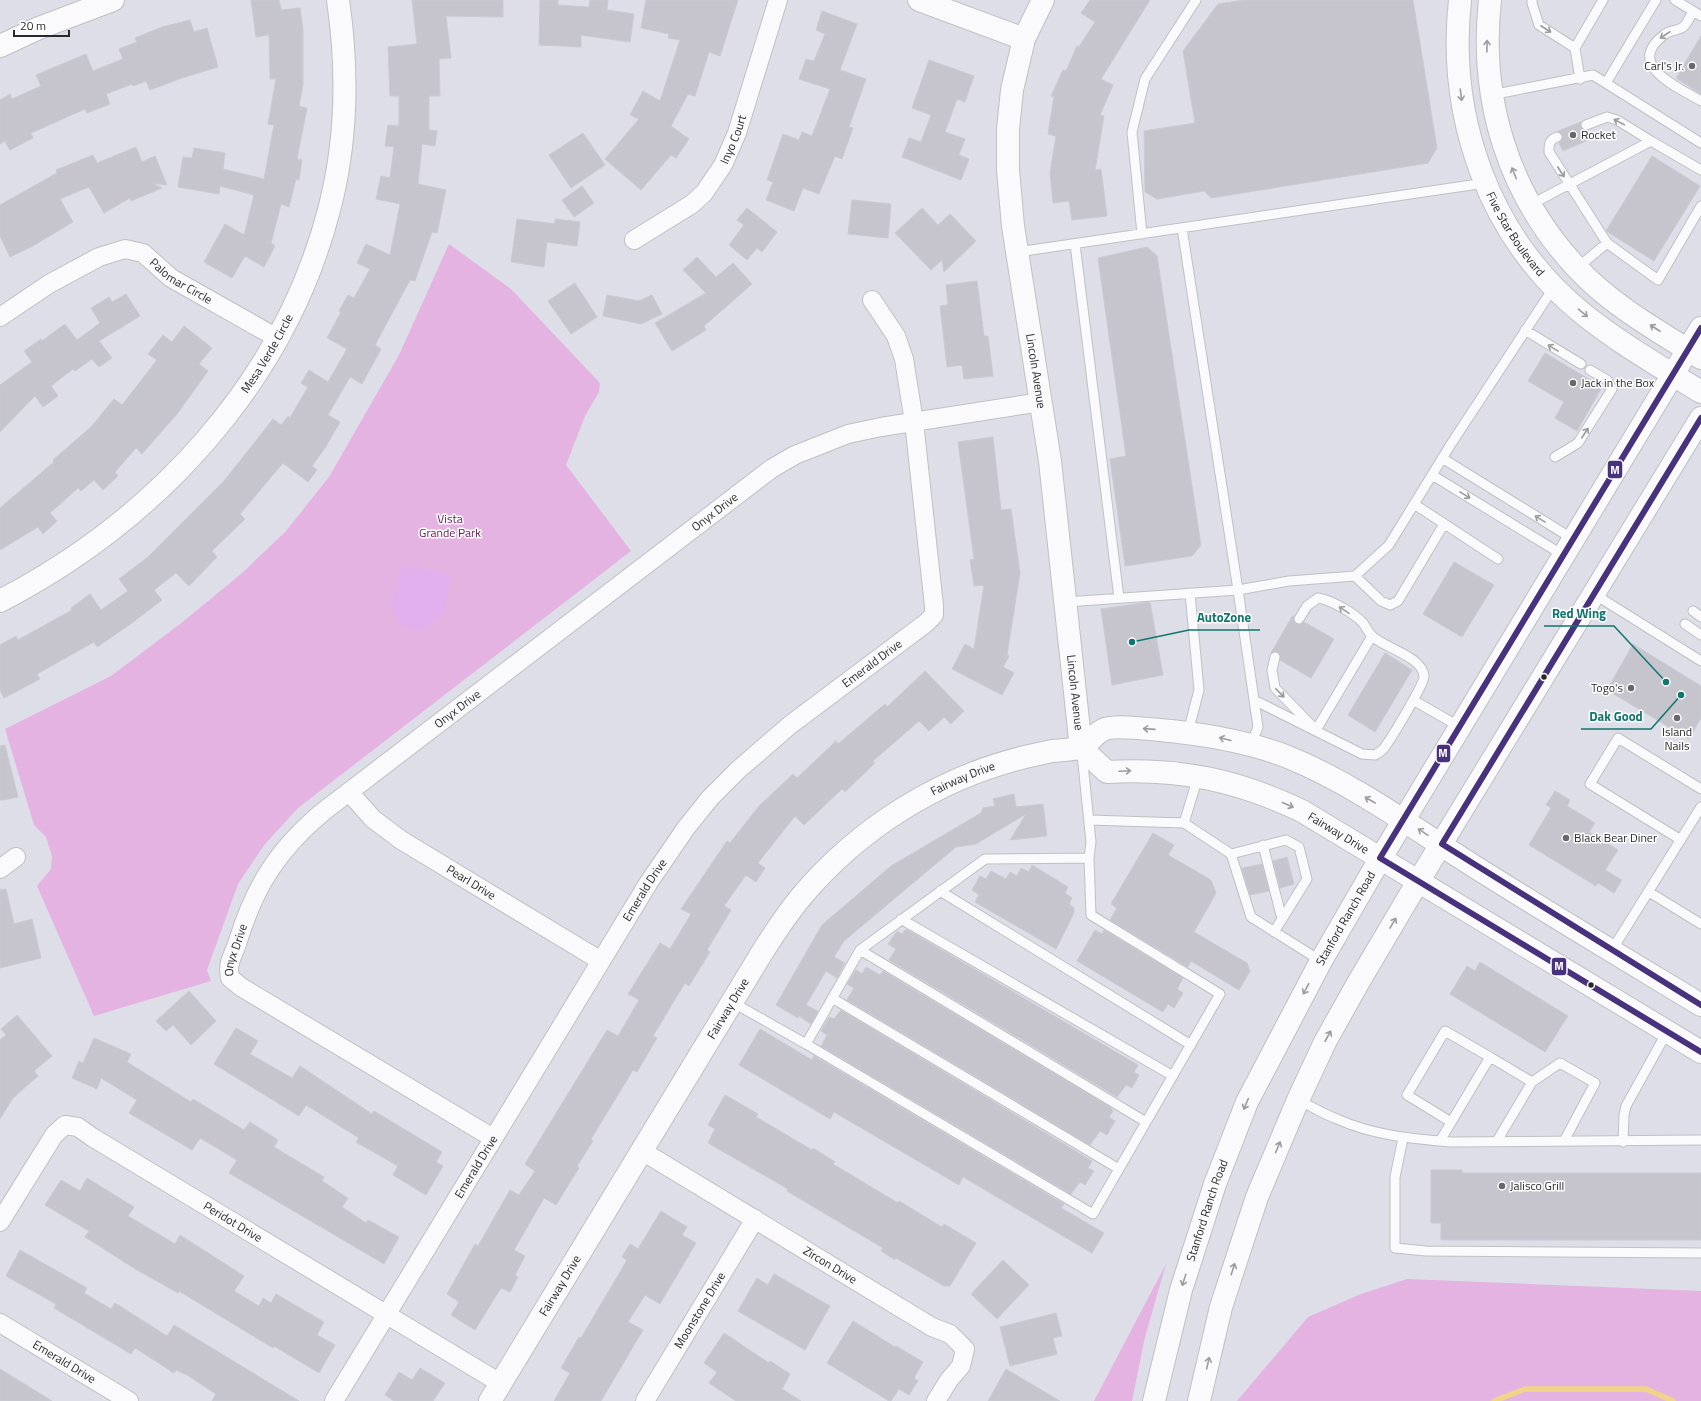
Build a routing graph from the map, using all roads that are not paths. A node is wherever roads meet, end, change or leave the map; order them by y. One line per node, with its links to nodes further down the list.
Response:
1 (113, 0): 17 (street)
2 (338, 0): 45 (street, Mesa Verde Circle)
3 (778, 0): 35 (street, Inyo Court)
4 (919, 0): 16 (street)
5 (1043, 0): 16 (street, Lincoln Avenue)
6 (1196, 0): 33 (lane)
7 (1460, 0): 28 (street, Five Star Boulevard, one-way to 28)
8 (1485, 0): 15 (street)
9 (1490, 0): 15 (street)
10 (1532, 0): 18 (lane, one-way to 18)
11 (1603, 0): 18 (lane)
12 (1656, 0): 20 (lane)
13 (1675, 0): 14 (lane)
14 (1697, 14): 22 (lane, one-way to 22)
15 (1488, 23): 21 (street, one-way to 15)
16 (1024, 39): 38 (street, Lincoln Avenue)
17 (0, 46)
18 (1575, 48): 19 (lane)
19 (1580, 79): 20 (lane); 21 (lane)
20 (1606, 83): 26 (lane)
21 (1492, 95): 30 (street, one-way to 21)
22 (1701, 101)
23 (1586, 125): 25 (lane, one-way to 23)
24 (1557, 137): 29 (lane, one-way to 29)
25 (1651, 141): 27 (lane); 29 (lane)
26 (1701, 143)
27 (1701, 170)
28 (1485, 183): 32 (lane); 34 (street); 40 (street, Five Star Boulevard)
29 (1569, 184): 30 (lane); 36 (lane)
30 (1530, 205): 34 (street)
31 (1701, 206): 36 (lane)
32 (1182, 228): 33 (lane); 62 (lane)
33 (1142, 234): 37 (lane)
34 (1548, 234): 39 (street)
35 (634, 240)
36 (1607, 243): 39 (lane)
37 (1075, 244): 38 (lane); 65 (lane)
38 (1018, 252): 51 (street, Lincoln Avenue)
39 (1577, 268): 46 (street, one-way to 39)
40 (1554, 287): 44 (lane); 49 (street, Five Star Boulevard, one-way to 49)
41 (872, 300): 53 (street)
42 (0, 317): 45 (street, Palomar Circle)
43 (1701, 328): 46 (street, Stanford Ranch Road)
44 (1524, 330): 47 (lane, one-way to 44); 55 (lane)
45 (277, 338): 66 (street, Mesa Verde Circle)
46 (1694, 354): 49 (street, Stanford Ranch Road)
47 (1581, 364)
48 (1590, 370): 54 (lane, one-way to 48)
49 (1673, 374): 50 (street, Five Star Boulevard); 59 (street, Stanford Ranch Road)
50 (1701, 392)
51 (1041, 402): 53 (street, Onyx Drive); 67 (street, Lincoln Avenue)
52 (1701, 418): 64 (street)
53 (914, 422): 85 (street, Onyx Drive); 108 (street, Emerald Drive)
54 (1555, 457)
55 (1442, 458): 56 (lane); 59 (lane, one-way to 55)
56 (1432, 475): 57 (lane); 59 (lane, one-way to 59)
57 (1414, 504): 58 (lane); 61 (lane)
58 (1444, 524): 60 (lane); 61 (lane)
59 (1568, 547): 78 (street, Stanford Ranch Road)
60 (1498, 558)
61 (1355, 576): 62 (lane)
62 (1238, 590): 63 (lane); 76 (lane)
63 (1190, 593): 65 (lane); 80 (lane)
64 (1594, 594): 75 (lane); 91 (street)
65 (1119, 598): 67 (lane)
66 (0, 601)
67 (1066, 602): 82 (street, Lincoln Avenue)
68 (1693, 612): 69 (lane)
69 (1701, 616)
70 (1299, 618): 73 (lane, one-way to 70)
71 (1684, 624): 72 (lane)
72 (1701, 635)
73 (1372, 636): 77 (lane); 79 (lane)
74 (1275, 657): 79 (lane, one-way to 79)
75 (1701, 661)
76 (1254, 700): 79 (lane); 81 (lane)
77 (1413, 700): 78 (lane); 79 (lane)
78 (1460, 727): 87 (street, Stanford Ranch Road)
79 (1316, 730)
80 (1188, 732): 81 (street, one-way to 80); 82 (street, one-way to 82)
81 (1251, 745): 87 (street, one-way to 81)
82 (1081, 748): 83 (street, Fairway Drive, one-way to 83); 88 (lane); 110 (street, Fairway Drive)
83 (1199, 776): 89 (lane); 96 (street, Fairway Drive, one-way to 96)
84 (1701, 789): 90 (lane)
85 (349, 792): 108 (street, Pearl Drive); 122 (street, Onyx Drive)
86 (1701, 807): 90 (lane)
87 (1404, 819): 91 (street, one-way to 87); 96 (street, Stanford Ranch Road)
88 (1089, 820): 89 (lane); 95 (lane)
89 (1184, 823): 93 (lane)
90 (1681, 840): 100 (lane)
91 (1442, 844): 98 (street); 106 (street)
92 (1262, 845): 93 (lane); 102 (lane); 102 (lane)
93 (1231, 854): 104 (lane)
94 (16, 857): 97 (street)
95 (1089, 858): 99 (lane); 114 (lane)
96 (1380, 858): 98 (street, Fairway Drive); 107 (street, Stanford Ranch Road)
97 (0, 869)
98 (1419, 881): 112 (street, Fairway Drive); 119 (street, one-way to 98)
99 (940, 891): 101 (lane); 114 (lane)
100 (1649, 892): 103 (lane); 106 (lane)
101 (901, 919): 105 (lane); 117 (lane)
102 (1282, 919): 104 (lane)
103 (1701, 924)
104 (1274, 932): 107 (lane)
105 (860, 950): 109 (lane); 120 (lane)
106 (1612, 950): 111 (street)
107 (1321, 960): 141 (street, Stanford Ranch Road, one-way to 141)
108 (601, 961): 122 (street, Emerald Drive)
109 (832, 998): 113 (lane); 130 (lane)
110 (732, 1002): 113 (lane); 129 (street, Fairway Drive)
111 (1701, 1006)
112 (1667, 1032): 115 (street, Fairway Drive); 128 (lane)
113 (806, 1044): 130 (lane)
114 (1191, 1045): 117 (lane)
115 (1701, 1052)
116 (1490, 1057): 118 (lane); 121 (lane); 121 (lane)
117 (1173, 1076): 120 (lane)
118 (1532, 1082): 126 (lane); 127 (lane)
119 (1298, 1100): 123 (lane); 142 (street, one-way to 119)
120 (1146, 1122): 130 (lane)
121 (1451, 1122): 125 (lane)
122 (494, 1138): 134 (street, Emerald Drive)
123 (1402, 1138): 125 (lane); 133 (lane)
124 (1701, 1140): 128 (lane)
125 (1440, 1141): 126 (lane)
126 (1497, 1141): 127 (lane)
127 (1564, 1141): 128 (lane)
128 (1623, 1142)
129 (642, 1150): 131 (street, Zircon Drive); 136 (street, Fairway Drive)
130 (1119, 1170)
131 (755, 1219): 137 (street, Moonstone Drive); 140 (street, Zircon Drive)
132 (0, 1222): 134 (street, Peridot Drive)
133 (1701, 1253)
134 (386, 1315): 136 (street, Peridot Drive); 139 (street, Emerald Drive)
135 (0, 1322): 138 (street, Emerald Drive)
136 (495, 1392)
137 (651, 1399)
138 (129, 1401)
139 (334, 1401)
140 (936, 1401)
141 (1154, 1401)
142 (1200, 1401)

